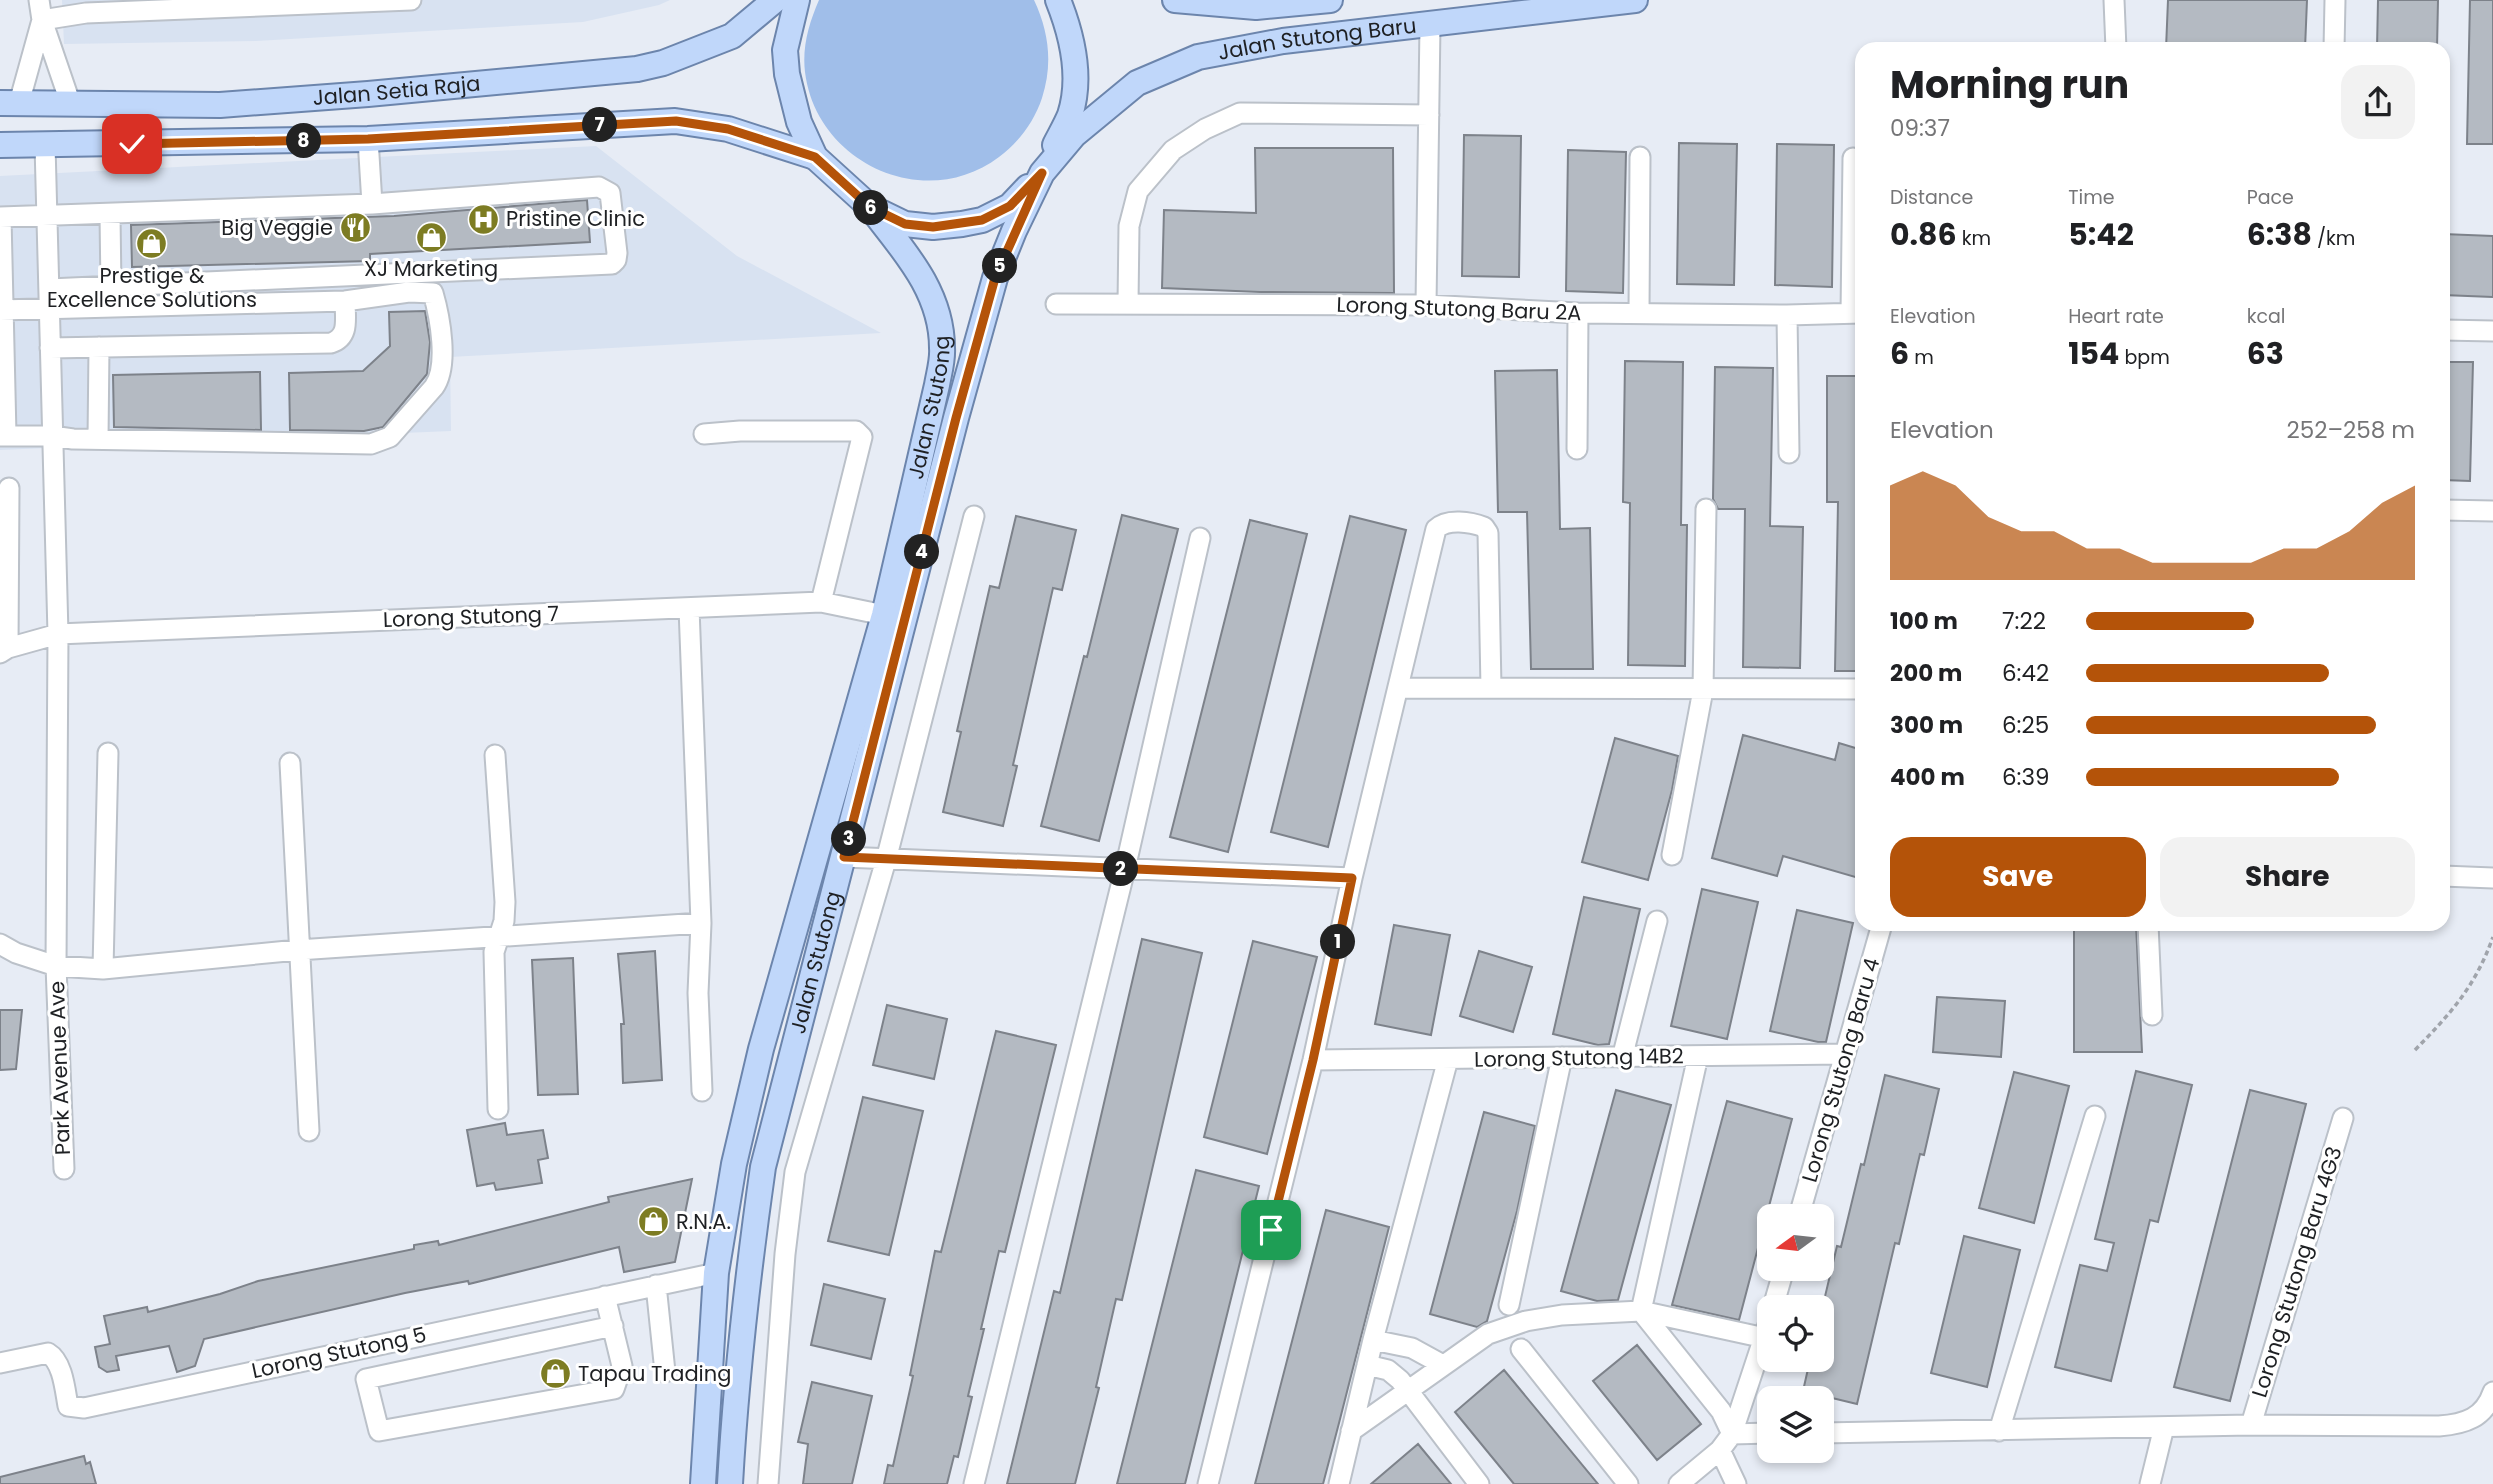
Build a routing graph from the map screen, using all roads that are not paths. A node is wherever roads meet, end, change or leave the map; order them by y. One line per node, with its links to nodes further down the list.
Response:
1 (411, 0): 10 (street)
2 (775, 0): 16 (main road, Jalan Setia Raja)
3 (797, 0): 22 (main road)
4 (1058, 0): 25 (main road)
5 (1175, 0): 6 (main road, Jalan Stutong Baru)
6 (1330, 0)
7 (1635, 0): 13 (main road, Jalan Stutong Baru)
8 (2114, 0): 14 (street)
9 (2335, 0): 15 (street)
10 (361, 1): 11 (street)
11 (86, 6): 12 (street)
12 (40, 10): 16 (street); 17 (street)
13 (1430, 25): 18 (street); 25 (main road, Jalan Stutong Baru)
14 (2116, 42)
15 (2334, 42)
16 (70, 102): 17 (main road, Jalan Setia Raja)
17 (10, 103)
18 (1429, 114): 36 (street); 37 (street)
19 (368, 139): 21 (main road, Jalan Setia Raja); 22 (main road, Jalan Setia Raja); 26 (street)
20 (0, 145): 21 (main road, Jalan Setia Raja)
21 (44, 145): 29 (street, Park Avenue Ave)
22 (815, 157): 27 (main road)
23 (1640, 157): 41 (street)
24 (1853, 158): 31 (street)
25 (1042, 173): 27 (main road); 74 (main road, Jalan Stutong)
26 (372, 204): 28 (street); 32 (street)
27 (870, 207): 63 (main road, Jalan Stutong)
28 (110, 215): 29 (street); 32 (street)
29 (47, 216): 30 (street); 33 (street, Park Avenue Ave)
30 (0, 217): 38 (street)
31 (1855, 236)
32 (111, 288): 33 (street)
33 (49, 289): 39 (street, Park Avenue Ave)
34 (345, 301): 39 (street); 47 (street); 52 (street)
35 (1056, 304): 36 (street, Lorong Stutong Baru 2A)
36 (1128, 304): 37 (street, Lorong Stutong Baru 2A)
37 (1426, 305): 40 (street, Lorong Stutong Baru 2A)
38 (2, 310): 39 (street); 46 (street)
39 (49, 310): 48 (street, Park Avenue Ave)
40 (1578, 313): 41 (street, Lorong Stutong Baru 2A); 53 (street)
41 (1639, 313): 43 (street, Lorong Stutong Baru 2A)
42 (1855, 313): 43 (street, Lorong Stutong Baru 2A)
43 (1787, 315): 54 (street)
44 (2450, 330): 45 (street)
45 (2493, 331)
46 (2, 344): 50 (street)
47 (99, 347): 48 (street); 52 (street)
48 (50, 348): 51 (street, Park Avenue Ave)
49 (704, 434): 61 (street)
50 (3, 435): 51 (street)
51 (52, 436): 52 (street); 64 (street, Park Avenue Ave)
52 (98, 439)
53 (1577, 449)
54 (1788, 453)
55 (9, 488): 65 (street)
56 (1706, 509): 69 (street)
57 (2450, 510): 58 (street)
58 (2493, 511)
59 (974, 516): 75 (street)
60 (1200, 538): 76 (street)
61 (821, 602): 62 (street, Lorong Stutong 7); 63 (street, Lorong Stutong 7)
62 (689, 608): 64 (street, Lorong Stutong 7); 81 (street)
63 (884, 615): 103 (main road, Jalan Stutong)
64 (58, 634): 65 (street, Lorong Stutong 7); 87 (street, Park Avenue Ave)
65 (4, 650)
66 (1399, 688): 67 (street); 67 (street); 79 (street)
67 (1491, 688): 69 (street)
68 (1855, 689): 69 (street)
69 (1703, 690): 73 (street)
70 (108, 753): 88 (street)
71 (495, 755): 84 (street)
72 (290, 763): 86 (street)
73 (1672, 855)
74 (844, 857): 75 (street); 130 (main road, Jalan Stutong)
75 (886, 860): 76 (street); 131 (street)
76 (1125, 869): 79 (street); 132 (street)
77 (2492, 872): 78 (street)
78 (2450, 875)
79 (1352, 878): 95 (street)
80 (1657, 921): 93 (street)
81 (701, 923): 84 (street); 96 (street)
82 (1880, 931): 90 (street, Lorong Stutong Baru 4)
83 (2148, 931): 89 (street)
84 (499, 938): 86 (street); 97 (street)
85 (0, 944): 87 (street)
86 (298, 950): 88 (street); 100 (street)
87 (56, 966): 88 (street); 101 (street, Park Avenue Ave)
88 (103, 970)
89 (2152, 1015)
90 (1845, 1054): 91 (street, Lorong Stutong 14B2); 102 (street, Lorong Stutong Baru 4)
91 (1698, 1056): 93 (street, Lorong Stutong 14B2); 107 (street)
92 (1562, 1057): 93 (street, Lorong Stutong 14B2); 94 (street, Lorong Stutong 14B2); 106 (street)
93 (1622, 1058)
94 (1448, 1059): 95 (street, Lorong Stutong 14B2); 110 (street)
95 (1313, 1060): 133 (street)
96 (702, 1091)
97 (498, 1109)
98 (2095, 1116): 124 (street)
99 (2343, 1118): 121 (street, Lorong Stutong Baru 4G3)
100 (309, 1131)
101 (64, 1169)
102 (1802, 1204)
103 (716, 1273): 104 (street, Lorong Stutong 5); 129 (main road, Jalan Stutong)
104 (656, 1285): 105 (street, Lorong Stutong 5); 117 (street)
105 (605, 1296): 108 (street); 111 (street, Lorong Stutong 5)
106 (1509, 1305)
107 (1641, 1311): 109 (street); 116 (street); 127 (street)
108 (613, 1326): 118 (street); 118 (street)
109 (1757, 1328)
110 (1373, 1340): 115 (street); 116 (street)
111 (358, 1349): 114 (street, Lorong Stutong 5); 118 (street)
112 (1521, 1349): 136 (street)
113 (1757, 1360): 127 (street)
114 (0, 1363)
115 (1367, 1365): 119 (street); 123 (street)
116 (1443, 1365): 119 (street)
117 (665, 1372)
118 (366, 1379)
119 (1408, 1392): 123 (street); 135 (street)
120 (2493, 1392): 121 (street)
121 (2251, 1425): 122 (street)
122 (2164, 1427): 124 (street); 139 (street)
123 (1351, 1431): 134 (street)
124 (1999, 1431): 126 (street)
125 (1757, 1433): 127 (street)
126 (1834, 1433)
127 (1732, 1434): 128 (street)
128 (1720, 1450): 137 (street); 138 (street)
129 (703, 1484)
130 (730, 1484)
131 (768, 1484)
132 (974, 1484)
133 (1208, 1484)
134 (1339, 1484)
135 (1479, 1484)
136 (1628, 1484)
137 (1679, 1484)
138 (1736, 1484)
139 (2150, 1484)

